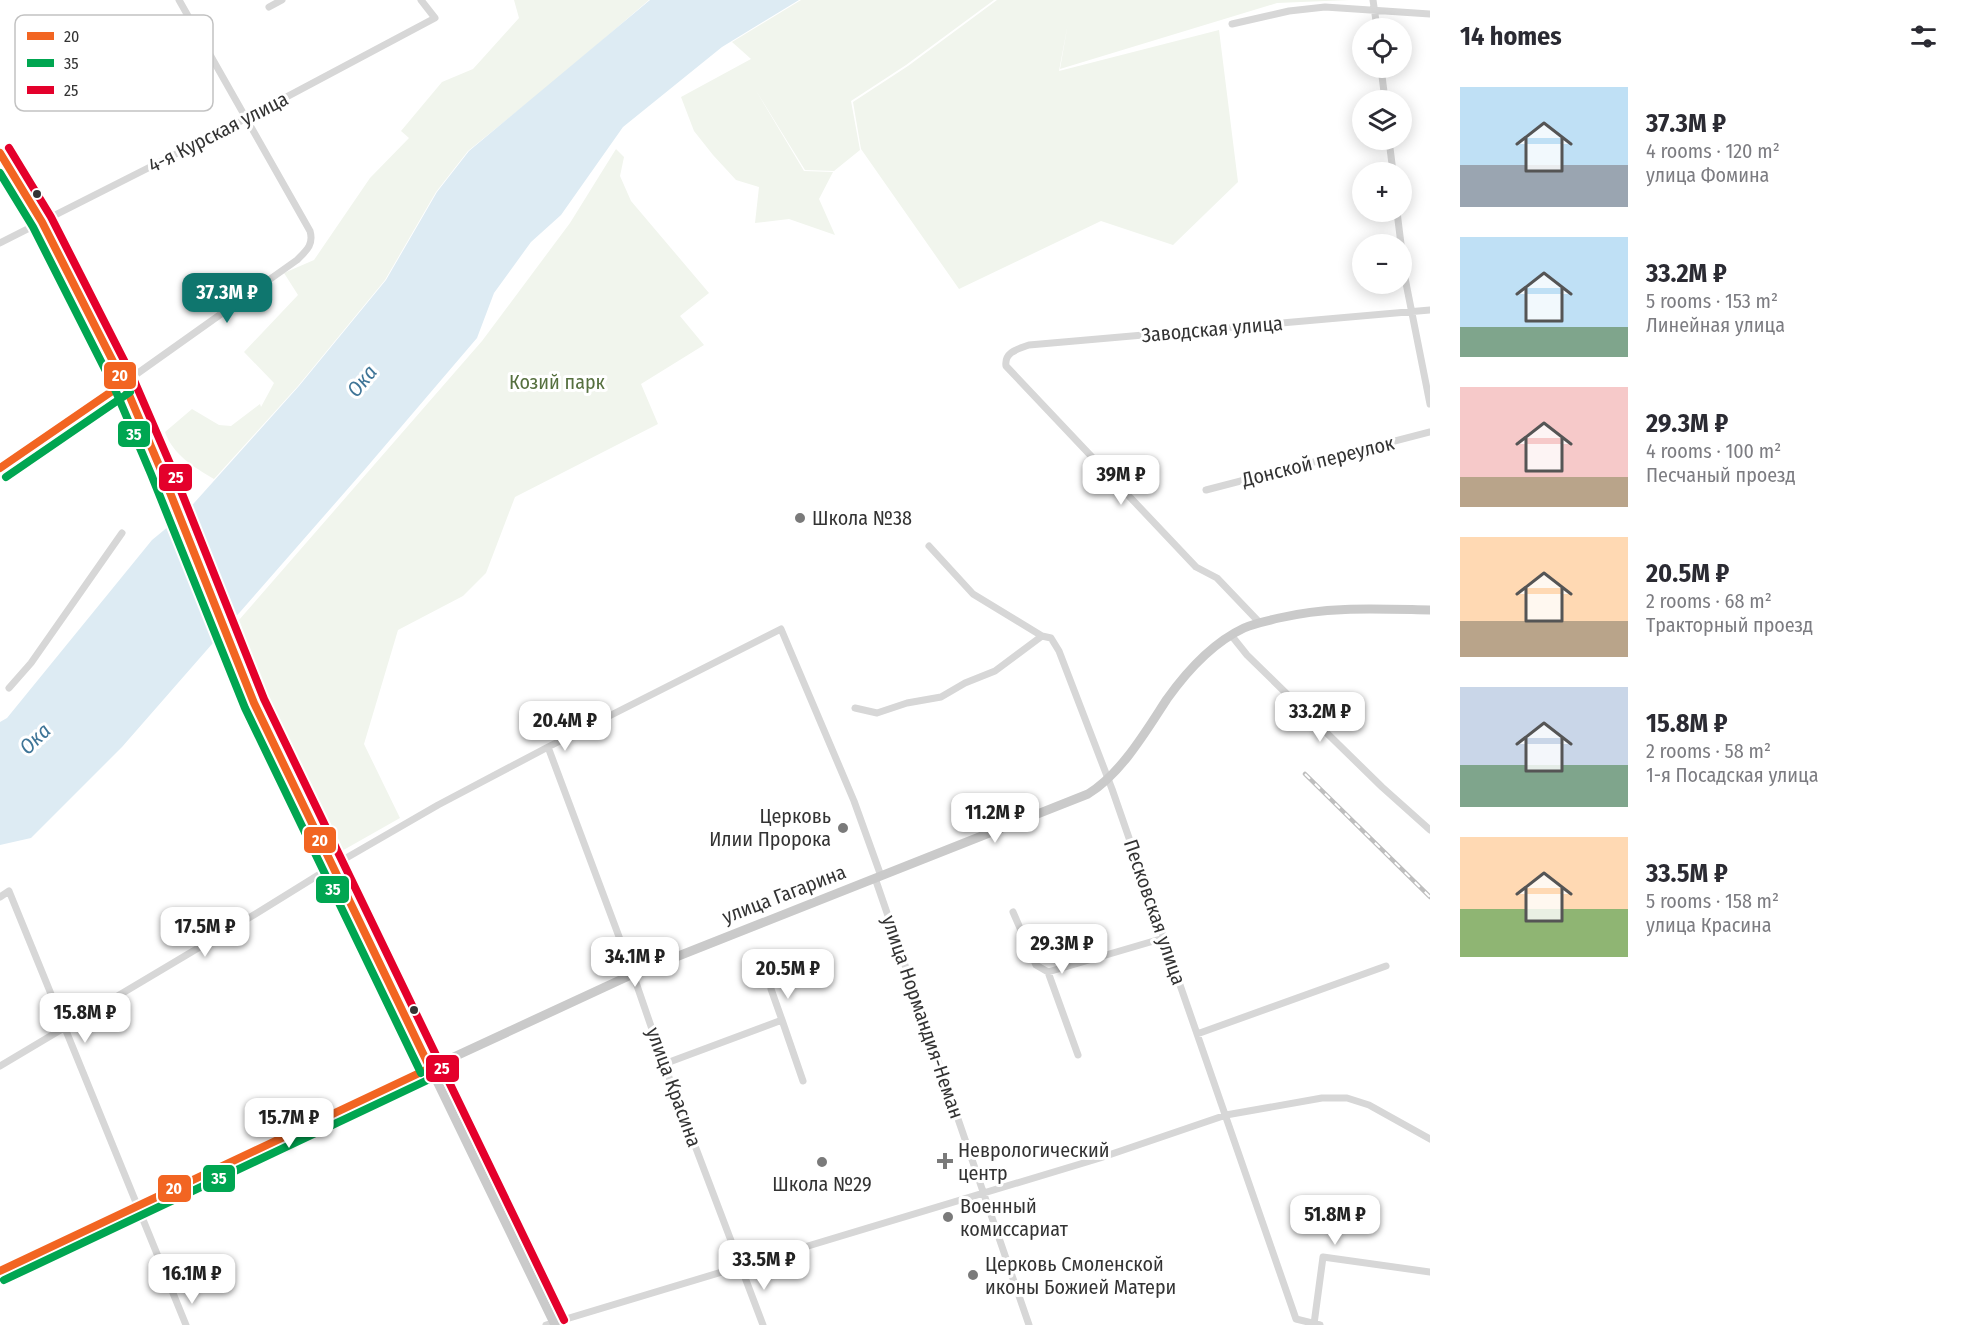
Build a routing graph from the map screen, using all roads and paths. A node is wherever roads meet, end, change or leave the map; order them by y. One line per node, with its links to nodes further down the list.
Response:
1 (179, 0): 8 (street)
2 (282, 0): 5 (street)
3 (421, 0): 12 (street, 4-я Курская улица)
4 (1373, 0): 6 (street)
5 (269, 7)
6 (1375, 10): 7 (street); 9 (street); 10 (street)
7 (1430, 14)
8 (188, 15)
9 (1376, 18)
10 (1232, 24)
11 (213, 59): 12 (street)
12 (247, 118): 14 (street, 4-я Курская улица); 19 (street)
13 (0, 153): 14 (main road)
14 (42, 222): 15 (street, 4-я Курская улица); 19 (main road)
15 (0, 243)
16 (1408, 294): 18 (street)
17 (1430, 310): 18 (street, Заводская улица)
18 (1412, 312): 20 (street); 27 (street, Заводская улица)
19 (124, 383): 22 (street); 35 (main road)
20 (1430, 404)
21 (1430, 432): 23 (street, Донской переулок)
22 (0, 468)
23 (1206, 490)
24 (122, 533): 30 (street)
25 (929, 546): 29 (street, Песковская улица)
26 (1430, 610): 27 (main road, улица Гагарина)
27 (1259, 622): 28 (main road, улица Гагарина)
28 (1231, 635): 33 (main road, улица Гагарина); 34 (street)
29 (1042, 636): 31 (street); 33 (street, Песковская улица)
30 (9, 688)
31 (855, 708)
32 (548, 747): 35 (street); 36 (street, улица Нормандия-Неман); 42 (street, улица Красина)
33 (1108, 779): 36 (main road, улица Гагарина); 39 (street, Песковская улица)
34 (1430, 830)
35 (332, 866): 45 (street); 50 (main road)
36 (878, 877): 42 (main road, улица Гагарина); 54 (street, улица Нормандия-Неман)
37 (0, 897): 45 (street)
38 (1013, 912): 41 (street)
39 (1164, 938): 41 (street); 46 (street, Песковская улица)
40 (1386, 966): 46 (street)
41 (1048, 972): 47 (street)
42 (633, 974): 48 (street, улица Красина); 50 (main road, улица Гагарина)
43 (771, 989): 44 (street)
44 (782, 1020): 48 (street); 51 (street)
45 (65, 1027): 49 (street); 55 (street)
46 (1197, 1034): 52 (street, Песковская улица)
47 (1078, 1055)
48 (664, 1064): 56 (street, улица Красина)
49 (0, 1066)
50 (430, 1068): 55 (street, улица Гагарина); 59 (main road)
51 (803, 1081)
52 (1226, 1115): 53 (street); 54 (street); 63 (street, Песковская улица)
53 (1430, 1139)
54 (984, 1193): 56 (street); 62 (street, улица Нормандия-Неман)
55 (137, 1208): 57 (street, улица Гагарина); 60 (street)
56 (741, 1266): 59 (street); 61 (street, улица Красина)
57 (0, 1271)
58 (1430, 1272): 63 (street)
59 (552, 1324)
60 (186, 1325)
61 (763, 1325)
62 (1029, 1325)
63 (1317, 1325)

